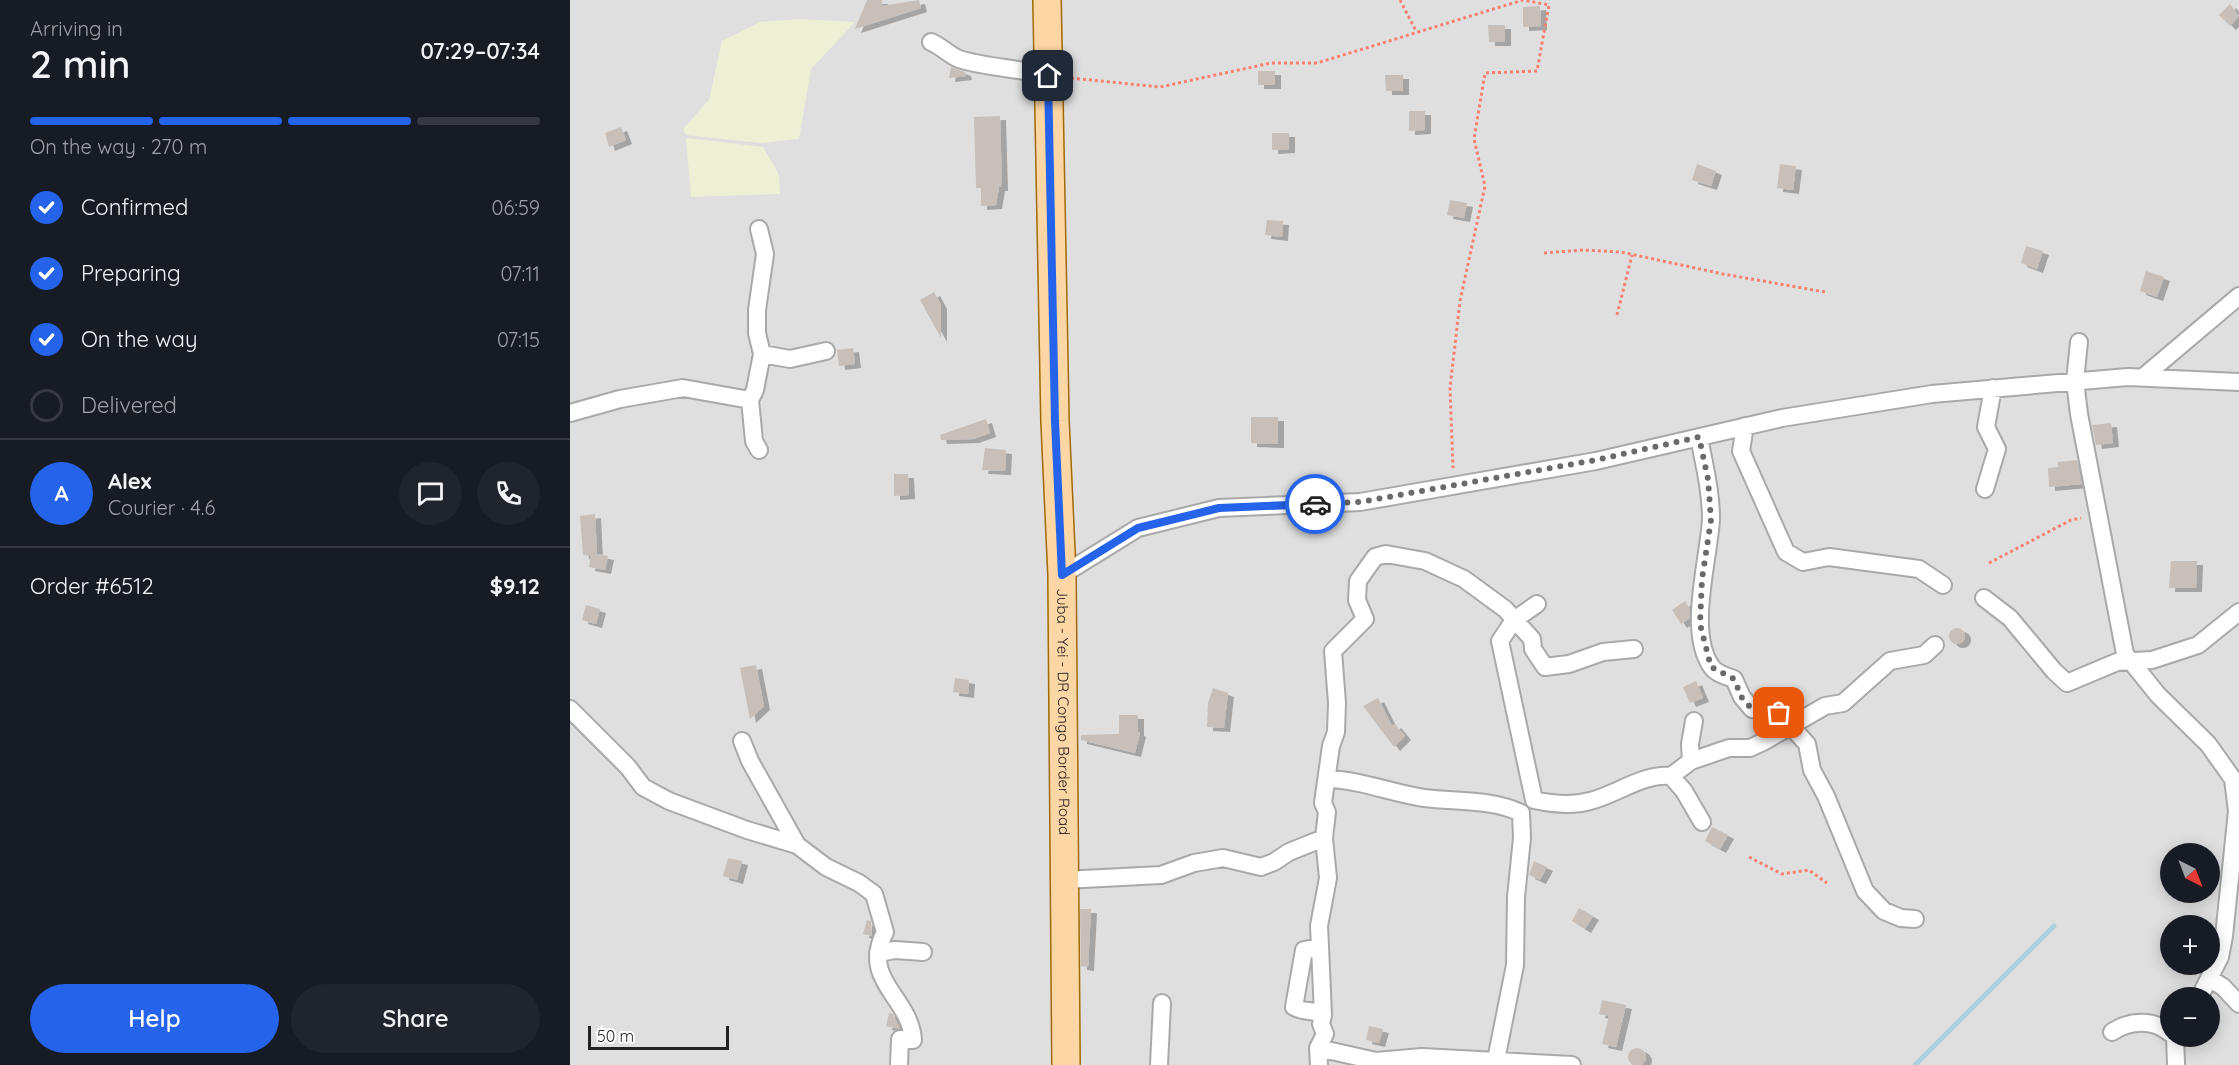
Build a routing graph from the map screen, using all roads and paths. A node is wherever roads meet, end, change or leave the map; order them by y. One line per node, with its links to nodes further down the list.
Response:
1 (1047, 0): 7 (main road, Juba - Yei - DR Congo Border Road)
2 (1400, 0): 5 (path)
3 (1550, 0): 4 (path)
4 (1549, 5): 5 (path); 26 (path)
5 (1416, 31): 7 (path)
6 (931, 42): 7 (street)
7 (1048, 76): 30 (main road, Juba - Yei - DR Congo Border Road)
8 (759, 229): 16 (street)
9 (1544, 254): 10 (path)
10 (1632, 255): 11 (path); 13 (path)
11 (1825, 292)
12 (2239, 296): 17 (street)
13 (1617, 315)
14 (2079, 342): 18 (street)
15 (825, 351): 16 (street)
16 (762, 354): 21 (street)
17 (2142, 378): 18 (street); 19 (street)
18 (2075, 381): 20 (street); 28 (street)
19 (2239, 382)
20 (1994, 388): 23 (street); 27 (street)
21 (750, 400): 22 (street); 25 (street)
22 (570, 413)
23 (1745, 426): 24 (street); 31 (street)
24 (1699, 437): 26 (street); 41 (street)
25 (759, 450)
26 (1454, 484): 30 (street)
27 (1985, 489)
28 (2098, 515): 29 (path); 38 (street)
29 (1989, 563)
30 (1062, 575): 50 (main road, Juba - Yei - DR Congo Border Road)
31 (1943, 585)
32 (1984, 598): 38 (street)
33 (1537, 604): 35 (street)
34 (2239, 612): 38 (street)
35 (1514, 620): 37 (street); 44 (street); 45 (street)
36 (1935, 645): 41 (street)
37 (1634, 649)
38 (2130, 662): 56 (street)
39 (570, 709): 48 (street)
40 (1694, 721): 43 (street)
41 (1791, 725): 43 (street); 52 (street)
42 (742, 741): 48 (street)
43 (1691, 762): 44 (street)
44 (1671, 776): 46 (street)
45 (1328, 779): 47 (street); 65 (street)
46 (1702, 822)
47 (1324, 838): 50 (street); 53 (street)
48 (797, 845): 55 (street)
49 (1749, 857): 51 (path)
50 (1064, 880): 68 (main road, Juba - Yei - DR Congo Border Road)
51 (1827, 883)
52 (1915, 919)
53 (1320, 947): 60 (street); 60 (street)
54 (923, 952): 55 (street)
55 (878, 953): 67 (street)
56 (2209, 978): 57 (street); 59 (street)
57 (2204, 987)
58 (1162, 1003): 69 (street)
59 (2239, 1004)
60 (1323, 1015): 64 (street)
61 (2160, 1025): 62 (street)
62 (2112, 1032)
63 (2175, 1047): 66 (street)
64 (1318, 1048): 65 (street); 70 (street)
65 (1496, 1063): 71 (street)
66 (2176, 1063)
67 (899, 1065)
68 (1066, 1065)
69 (1158, 1065)
70 (1319, 1065)
71 (1572, 1065)

